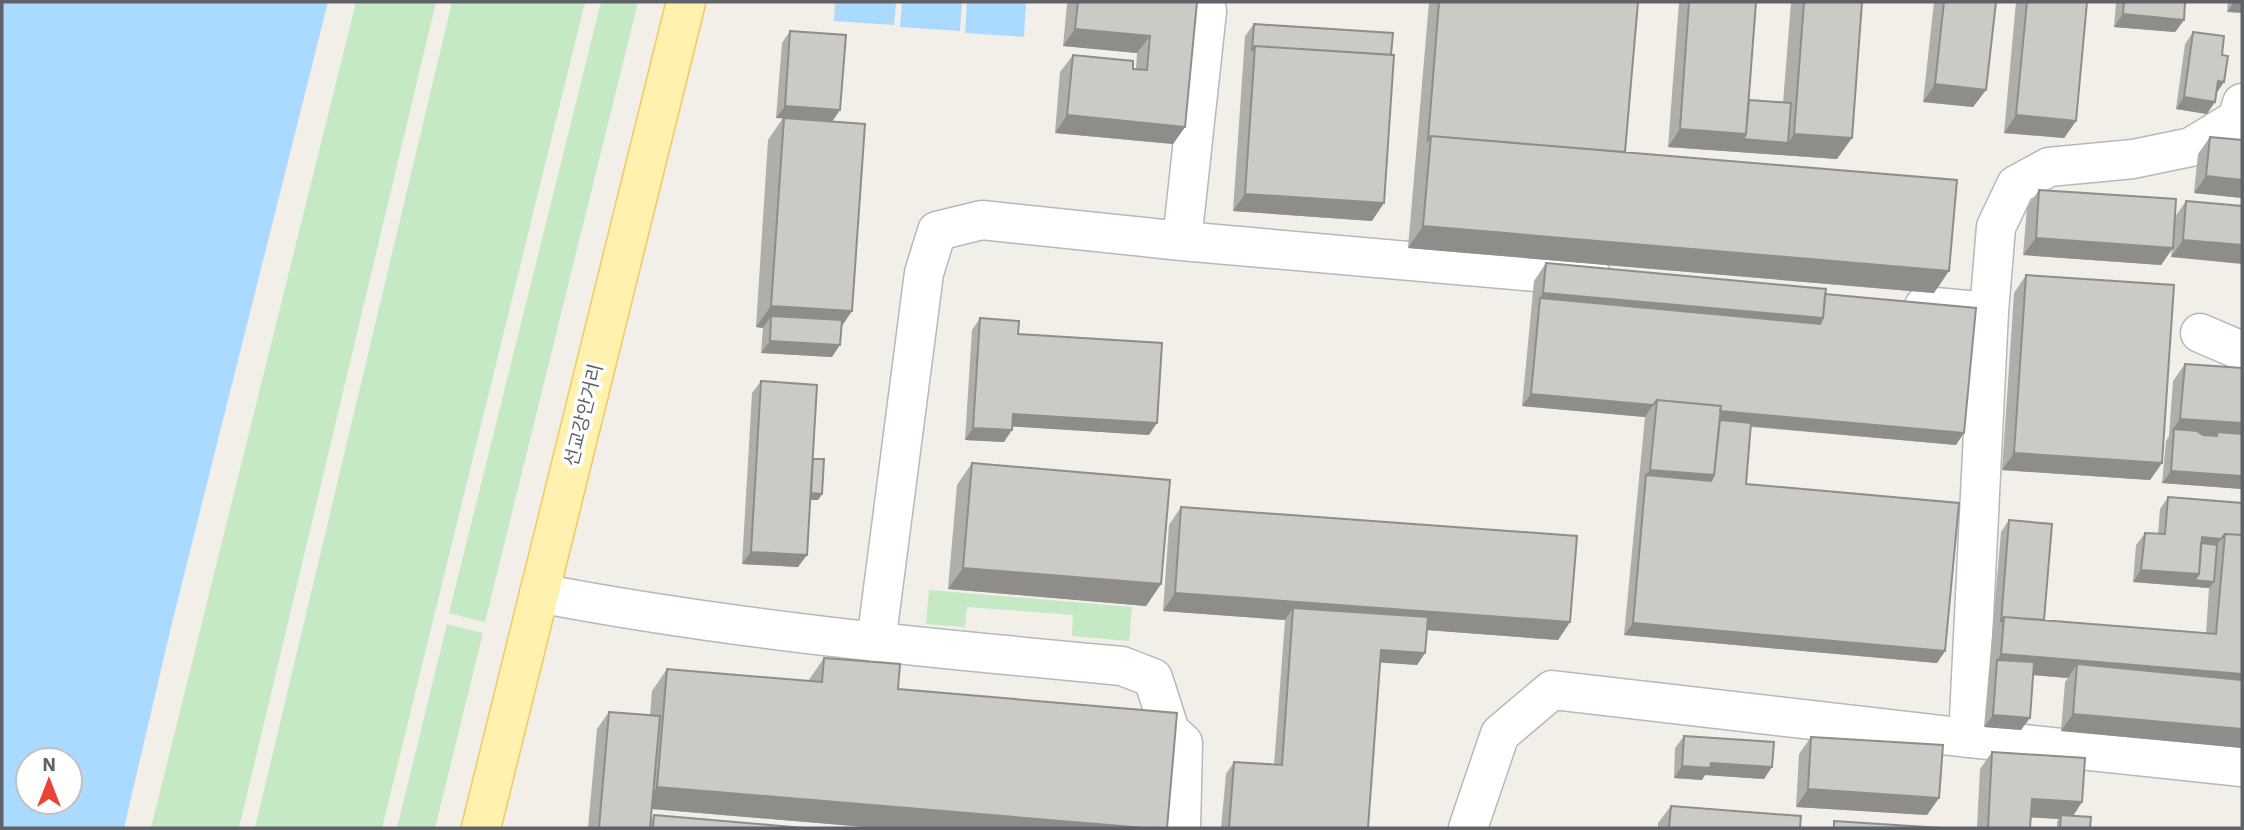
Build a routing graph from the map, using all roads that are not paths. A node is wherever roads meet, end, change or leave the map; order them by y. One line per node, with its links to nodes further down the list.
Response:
1 (686, 2): 10 (main road, 선교강안거리)
2 (1162, 2): 4 (street)
3 (2242, 103): 7 (street)
4 (1182, 241): 5 (street); 11 (street)
5 (1627, 280)
6 (1892, 303): 7 (street)
7 (1989, 312): 12 (street)
8 (2200, 333): 9 (street)
9 (2242, 351)
10 (539, 593): 11 (street); 14 (main road, 선교강안거리)
11 (876, 643): 15 (street)
12 (1968, 738): 13 (street); 16 (street)
13 (2242, 767)
14 (481, 828)
15 (1181, 828)
16 (1468, 828)

